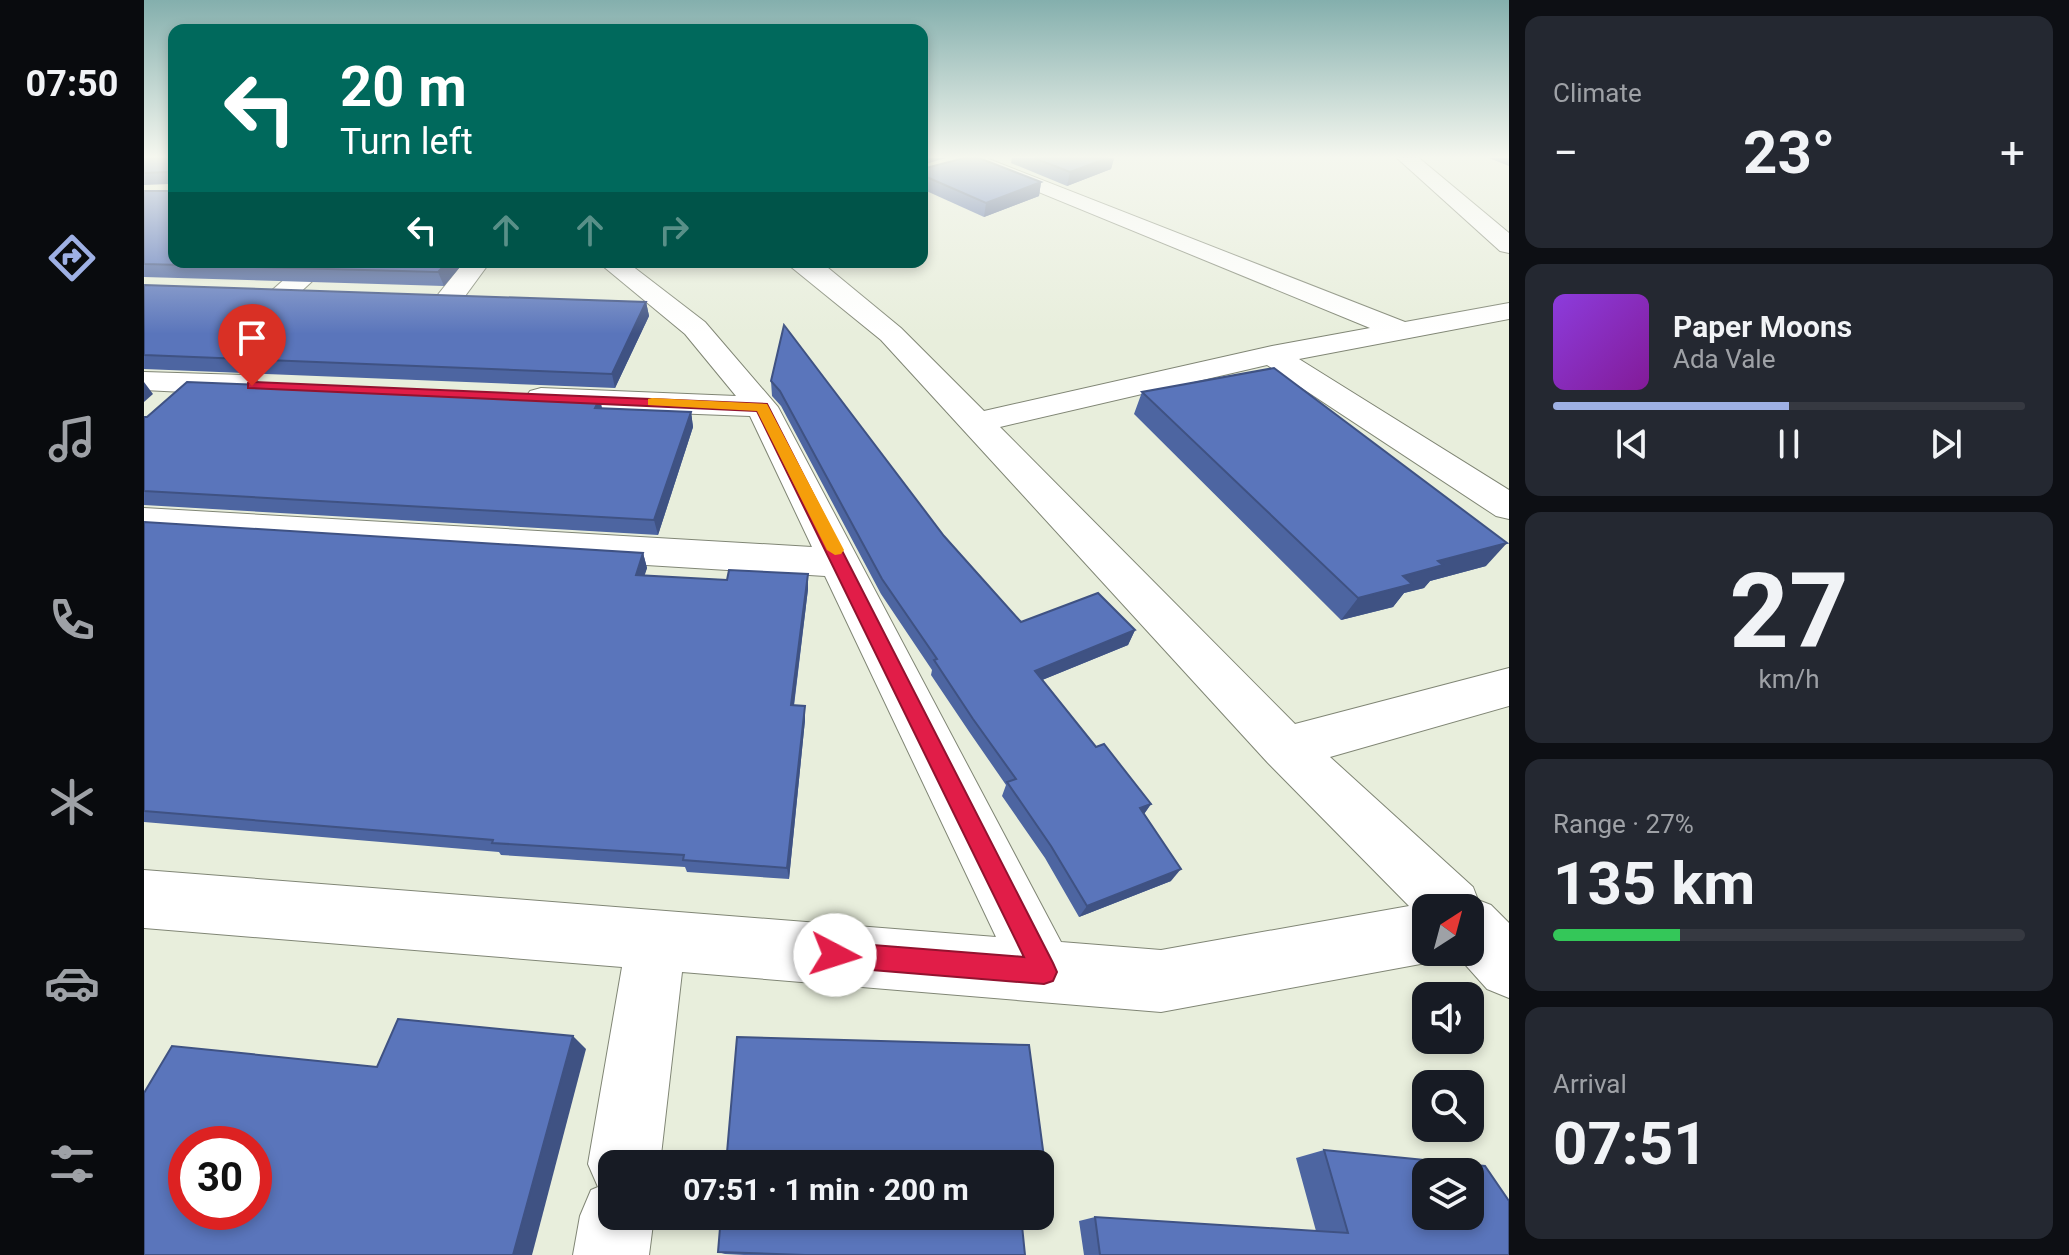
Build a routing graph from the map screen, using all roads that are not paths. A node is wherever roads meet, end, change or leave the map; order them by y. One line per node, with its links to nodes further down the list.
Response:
1 (1113, 217): 17 (street)
2 (1475, 217): 3 (street)
3 (1509, 246)
4 (313, 268): 9 (street)
5 (472, 268): 12 (street)
6 (619, 268): 15 (street)
7 (809, 268): 25 (street)
8 (255, 291): 9 (street)
9 (284, 292): 10 (street)
10 (329, 293)
11 (420, 296): 12 (street)
12 (450, 297): 13 (street)
13 (481, 298)
14 (619, 302): 15 (street)
15 (665, 303): 23 (street)
16 (1509, 311): 17 (street)
17 (1402, 331): 18 (street)
18 (1272, 355): 25 (street); 26 (street)
19 (144, 381): 20 (street)
20 (188, 383): 21 (street); 24 (street)
21 (268, 386)
22 (507, 396): 23 (street)
23 (762, 407): 28 (street)
24 (155, 412)
25 (975, 423): 30 (street)
26 (1509, 507)
27 (144, 521): 28 (street)
28 (842, 563): 39 (street)
29 (1509, 687): 30 (street)
30 (1286, 748): 31 (street)
31 (1437, 894)
32 (144, 899): 36 (street)
33 (1509, 921): 34 (street)
34 (1484, 924)
35 (1412, 936): 39 (street)
36 (656, 940): 39 (street); 40 (street)
37 (1484, 940): 38 (street)
38 (1509, 967)
39 (1044, 972)
40 (626, 1150)
41 (615, 1230): 42 (street)
42 (611, 1255)

